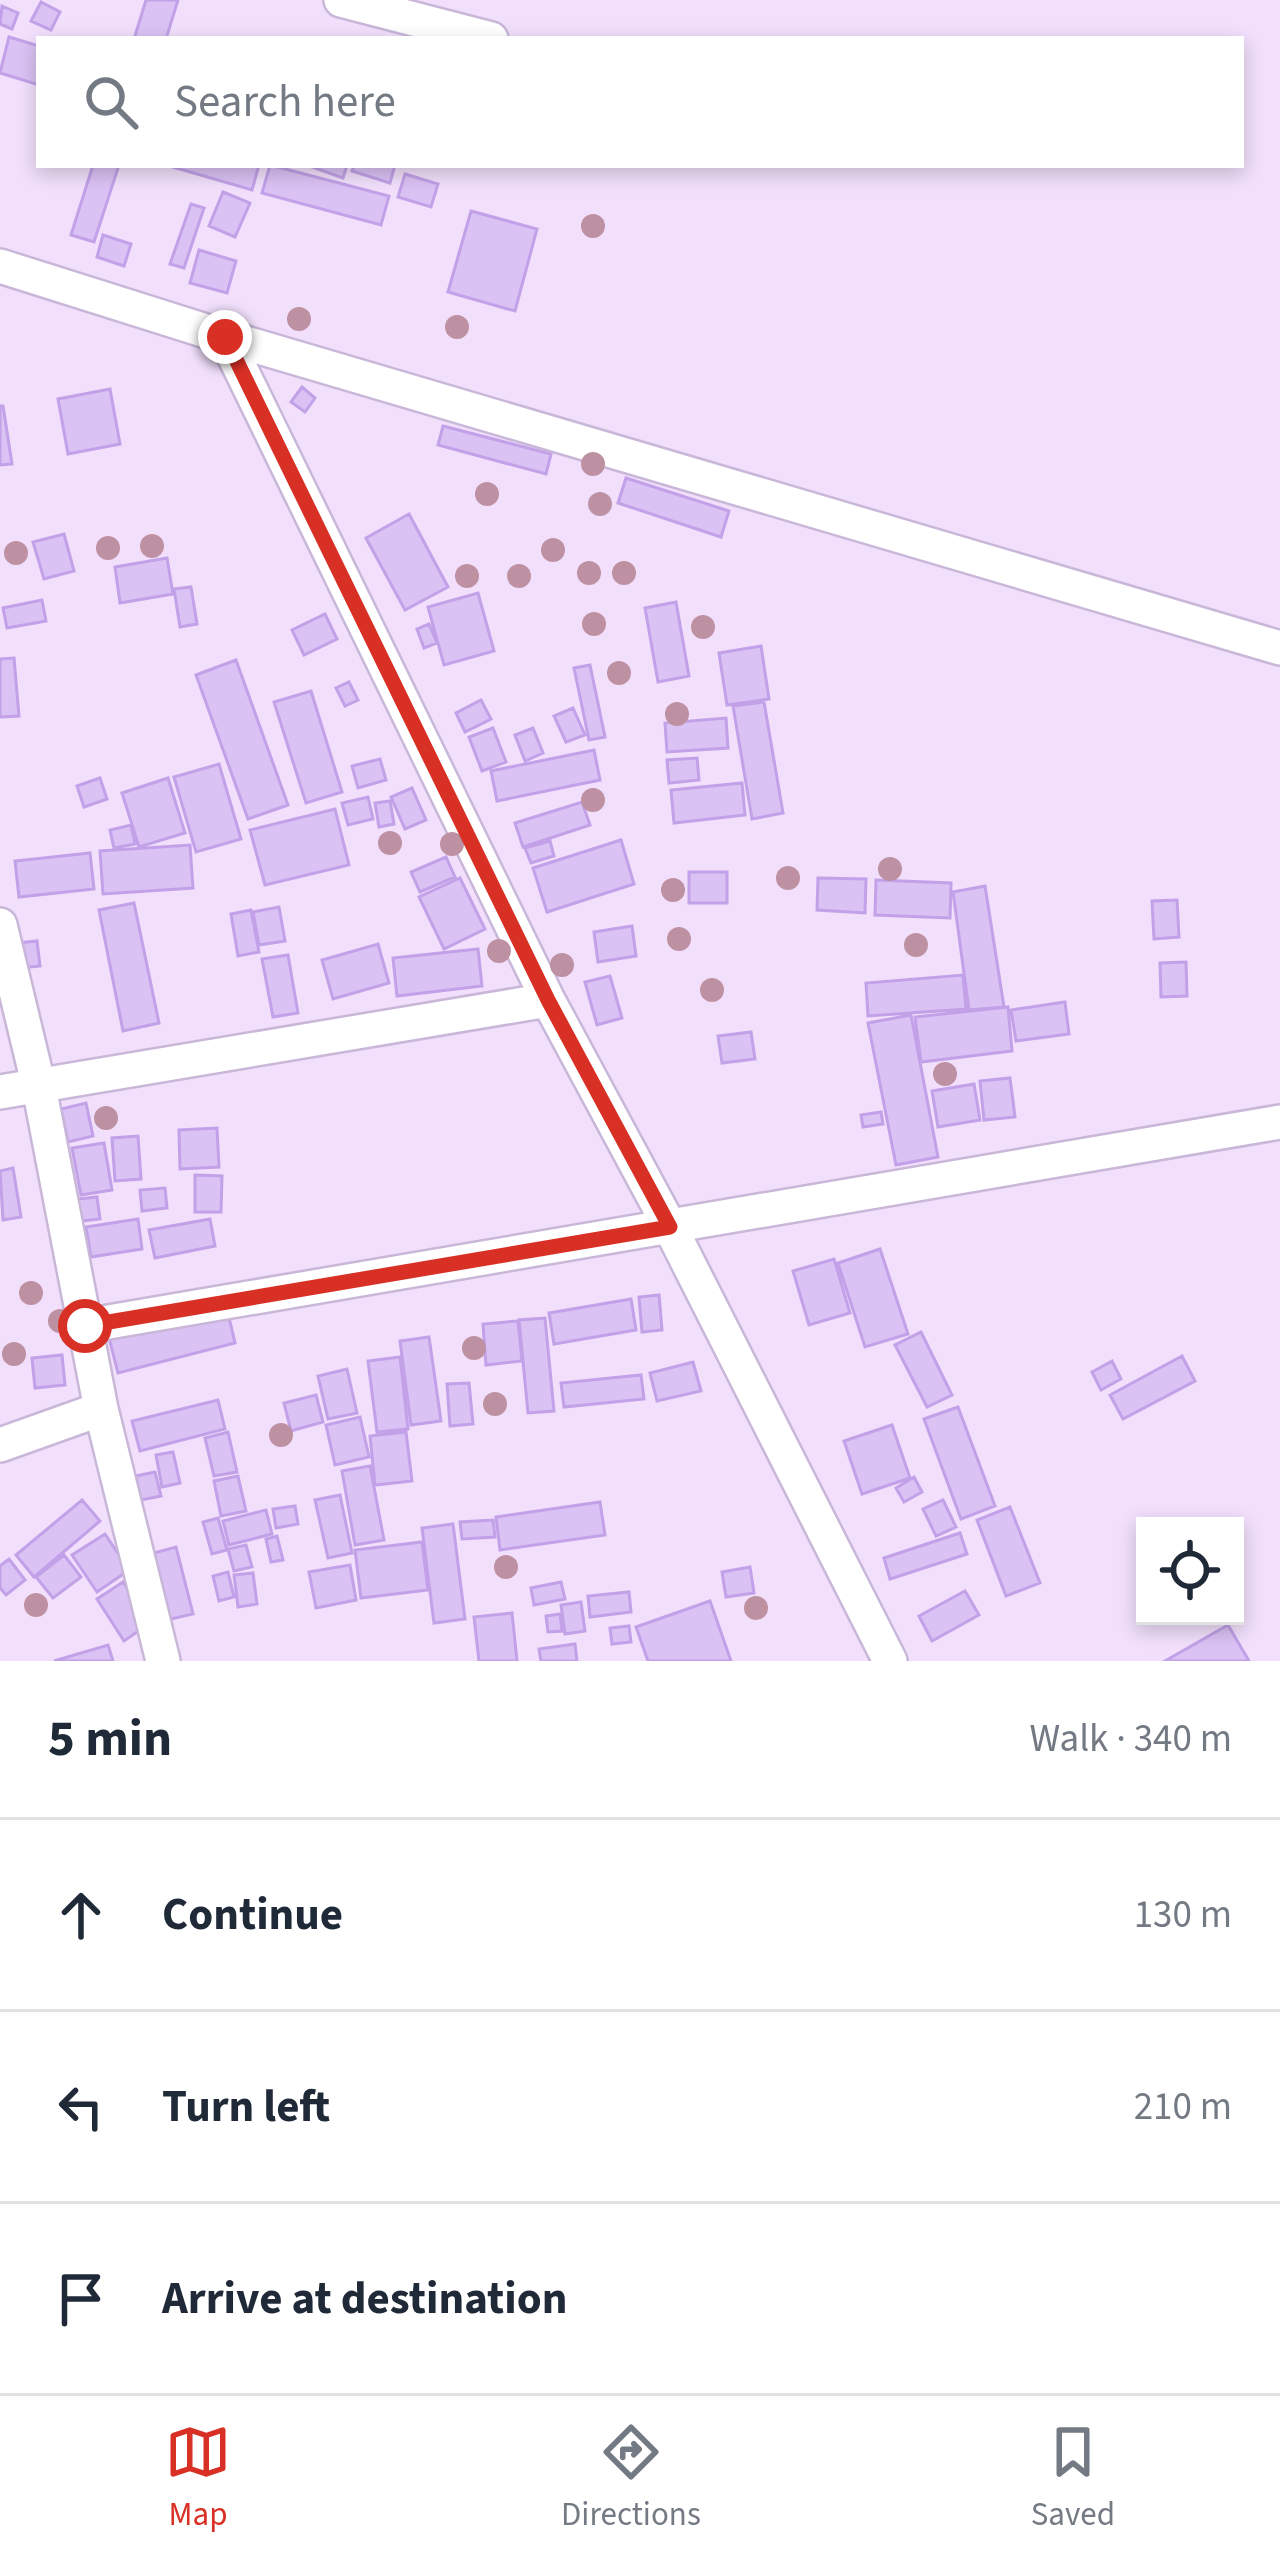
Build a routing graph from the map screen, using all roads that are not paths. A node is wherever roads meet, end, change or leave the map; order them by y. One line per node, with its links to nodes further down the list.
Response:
1 (341, 0): 2 (street)
2 (479, 36)
3 (0, 266): 4 (street)
4 (225, 337): 5 (street); 7 (street)
5 (1280, 648)
6 (0, 925): 8 (street)
7 (548, 1000): 8 (street); 11 (street)
8 (38, 1088): 9 (street); 12 (street)
9 (0, 1092)
10 (1280, 1122): 11 (street)
11 (670, 1227): 12 (street); 16 (street)
12 (85, 1326): 13 (street)
13 (101, 1409): 14 (street); 15 (street)
14 (0, 1445)
15 (164, 1661)
16 (890, 1661)

